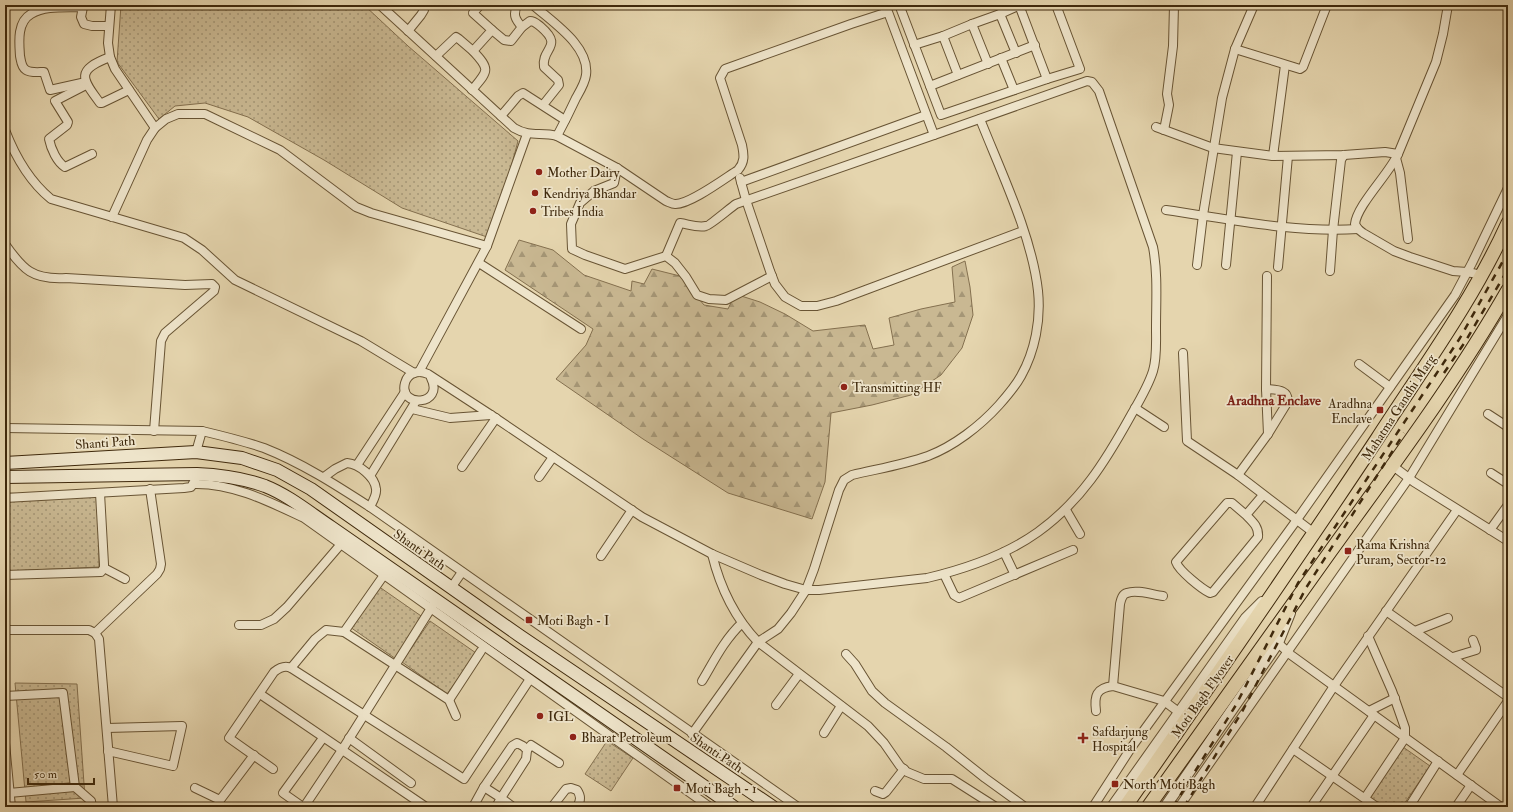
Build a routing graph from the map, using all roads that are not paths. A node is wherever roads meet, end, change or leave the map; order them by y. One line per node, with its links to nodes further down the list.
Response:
1 (111, 5): 17 (street)
2 (423, 5): 20 (street)
3 (480, 5): 19 (street)
4 (517, 5): 18 (street)
5 (533, 5): 43 (street)
6 (907, 5): 22 (street)
7 (1020, 5): 15 (street); 23 (street)
8 (1174, 5): 47 (street)
9 (1254, 5): 24 (street)
10 (1327, 5): 31 (street)
11 (1448, 5): 57 (street)
12 (83, 6): 17 (street); 34 (street)
13 (382, 6): 20 (street)
14 (1058, 6): 33 (street)
15 (1000, 14): 16 (street); 26 (street)
16 (972, 24): 21 (street); 30 (street)
17 (109, 26): 28 (street)
18 (522, 27): 19 (street); 39 (street)
19 (492, 30): 25 (street)
20 (408, 31): 27 (street)
21 (943, 36): 22 (street); 32 (street)
22 (914, 45): 35 (street)
23 (1035, 45): 26 (street); 33 (street)
24 (1235, 49): 31 (street); 51 (street)
25 (473, 51): 27 (street); 37 (street)
26 (1016, 53): 29 (street)
27 (436, 56): 37 (street)
28 (110, 57): 34 (street); 36 (street)
29 (1002, 58): 30 (street); 38 (street)
30 (988, 64): 32 (street)
31 (1285, 65): 55 (street)
32 (958, 75): 35 (street)
33 (1047, 79): 38 (street)
34 (86, 83): 36 (street); 53 (street)
35 (930, 86): 38 (street)
36 (129, 90): 44 (street)
37 (472, 90): 41 (street)
38 (1014, 90)
39 (543, 105): 41 (street); 43 (street)
40 (926, 115): 49 (street); 59 (street); 60 (street)
41 (500, 116): 48 (street)
42 (980, 119): 49 (street); 71 (street); 96 (street)
43 (565, 120): 50 (street)
44 (155, 128): 65 (street); 74 (street)
45 (1156, 128): 47 (street)
46 (5, 130): 65 (street)
47 (1164, 130): 51 (street)
48 (527, 134): 50 (street); 74 (street)
49 (934, 135): 62 (street)
50 (557, 136): 58 (street)
51 (1213, 148): 52 (street); 64 (street)
52 (1237, 152): 55 (street); 66 (street)
53 (92, 154)
54 (1344, 155): 56 (street); 57 (street); 70 (street)
55 (1273, 156): 56 (street)
56 (1288, 156): 68 (street)
57 (1397, 156): 69 (street); 72 (street)
58 (617, 168): 59 (street); 75 (street)
59 (738, 170): 60 (street)
60 (741, 182): 62 (street)
61 (1508, 188): 81 (street)
62 (746, 200): 75 (street); 82 (street)
63 (1166, 210): 64 (street)
64 (1203, 215): 66 (street); 77 (street)
65 (112, 217): 90 (street)
66 (1230, 219): 68 (street); 78 (street)
67 (1508, 223): 84 (main road, Mahatma Gandhi Marg)
68 (1282, 227): 70 (street); 79 (street)
69 (1358, 229): 70 (street); 81 (street)
70 (1333, 230): 80 (street)
71 (1023, 231): 82 (street); 149 (street)
72 (1408, 239)
73 (5, 244): 102 (street)
74 (487, 246): 76 (street)
75 (666, 256): 82 (street)
76 (480, 263): 87 (street); 90 (street)
77 (1197, 265)
78 (1226, 265)
79 (1278, 267)
80 (1330, 271)
81 (1467, 272): 84 (street); 92 (street)
82 (772, 276)
83 (1267, 276): 93 (street)
84 (1482, 276): 133 (main road, Mahatma Gandhi Marg)
85 (1508, 290): 109 (main road)
86 (1508, 315): 117 (street)
87 (581, 329)
88 (1183, 353): 112 (street)
89 (1359, 364): 92 (street)
90 (416, 372): 91 (street); 94 (street)
91 (431, 378): 95 (street); 98 (street)
92 (1390, 386): 130 (street)
93 (1266, 389): 104 (street); 104 (street)
94 (405, 392): 95 (street); 108 (street)
95 (414, 405): 98 (street); 113 (street)
96 (1135, 408): 99 (street); 127 (street)
97 (1488, 414): 100 (street)
98 (494, 416): 106 (street); 110 (street)
99 (1164, 427)
100 (1508, 427)
101 (5, 428): 102 (street)
102 (154, 431): 103 (street)
103 (202, 431): 105 (street); 115 (street)
104 (1268, 434): 112 (street)
105 (196, 452): 107 (main road, Shanti Path); 148 (main road, Shanti Path)
106 (553, 457): 116 (street); 126 (street)
107 (5, 463)
108 (357, 466): 113 (street); 115 (street)
109 (1393, 466): 117 (street); 151 (main road)
110 (462, 467)
111 (1491, 473): 119 (street)
112 (1238, 475): 122 (street)
113 (370, 476): 125 (street)
114 (5, 477): 118 (main road)
115 (324, 477): 125 (street)
116 (539, 477)
117 (1409, 478): 128 (street); 166 (street)
118 (196, 479): 120 (street); 135 (street); 152 (main road)
119 (1508, 484)
120 (150, 490): 121 (street); 160 (street)
121 (100, 493): 123 (street); 140 (street)
122 (1263, 495): 129 (street); 130 (street)
123 (5, 498)
124 (1508, 505): 131 (street)
125 (370, 507): 141 (street)
126 (632, 510): 138 (street); 139 (street)
127 (1066, 510): 132 (street); 137 (street)
128 (1457, 510): 131 (street); 153 (street)
129 (1246, 515): 129 (street)
130 (1296, 521): 133 (street); 182 (street)
131 (1490, 530): 134 (street)
132 (1080, 534)
133 (1314, 534): 147 (main road, Mahatma Gandhi Marg)
134 (1508, 541)
135 (341, 544): 144 (street); 156 (street)
136 (1073, 550): 145 (street)
137 (1004, 552): 142 (street); 145 (street)
138 (712, 554): 149 (street); 155 (street)
139 (601, 556)
140 (104, 568): 143 (street); 146 (street)
141 (462, 572): 148 (street); 192 (street)
142 (944, 574): 145 (street); 149 (street)
143 (5, 575)
144 (384, 575): 152 (street); 159 (street)
145 (1015, 575)
146 (125, 579)
147 (1279, 586): 186 (street); 237 (main road, Moti Bagh Flyover)
148 (451, 588): 231 (main road, Shanti Path)
149 (806, 590): 163 (street)
150 (1163, 596): 174 (street)
151 (1296, 600): 164 (street); 238 (main road, Moti Bagh Flyover)
152 (434, 604): 169 (street); 172 (street); 230 (main road)
153 (1386, 610): 158 (street); 161 (street)
154 (1448, 618): 158 (street)
155 (742, 623): 163 (street); 173 (street)
156 (239, 625)
157 (5, 630): 160 (street)
158 (1415, 631): 168 (street)
159 (344, 632): 169 (street); 170 (street)
160 (95, 633): 190 (street)
161 (1368, 636): 175 (street); 179 (street)
162 (1473, 640): 168 (street)
163 (758, 642): 171 (street); 192 (street)
164 (1278, 644): 166 (street); 239 (street)
165 (481, 652): 180 (street)
166 (1287, 652): 175 (street); 240 (street)
167 (846, 654): 234 (street)
168 (1453, 658): 178 (street)
169 (395, 666): 180 (street); 188 (street)
170 (291, 668): 176 (street); 188 (street)
171 (799, 674): 183 (street); 184 (street)
172 (530, 679): 188 (street); 229 (street)
173 (702, 681)
174 (1113, 686): 182 (street); 185 (street)
175 (1334, 686): 187 (street); 198 (street)
176 (260, 694): 193 (street); 202 (street)
177 (5, 696): 212 (street)
178 (1508, 697)
179 (1395, 698): 187 (street); 195 (street)
180 (449, 700): 189 (street)
181 (1508, 701): 208 (street)
182 (1164, 702): 186 (street); 235 (street)
183 (776, 705)
184 (841, 706): 191 (street); 207 (street)
185 (1096, 711)
186 (1180, 712): 236 (street)
187 (1372, 713): 195 (street); 209 (street)
188 (364, 714): 194 (street)
189 (456, 716)
190 (106, 728): 201 (street); 201 (street)
191 (824, 733)
192 (692, 734): 232 (street)
193 (323, 738): 199 (street); 222 (street)
194 (349, 738): 197 (street); 199 (street)
195 (1406, 738): 204 (street); 218 (street)
196 (5, 743): 216 (street)
197 (360, 746): 203 (street); 210 (street)
198 (1293, 748): 209 (street); 241 (street)
199 (342, 750): 203 (street); 222 (street)
200 (527, 750): 205 (street); 213 (street); 217 (street)
201 (108, 751): 221 (street)
202 (254, 755): 206 (street); 214 (street)
203 (352, 757): 223 (street)
204 (1438, 761): 208 (street); 244 (street)
205 (559, 763)
206 (273, 769)
207 (904, 769): 215 (street); 233 (street)
208 (1457, 775): 211 (street)
209 (1332, 776): 218 (street); 242 (street)
210 (411, 783)
211 (1471, 785): 245 (street); 246 (street)
212 (75, 787): 216 (street); 220 (street)
213 (484, 787): 217 (street); 224 (street)
214 (195, 788)
215 (875, 791)
216 (9, 793): 219 (street)
217 (501, 798): 225 (street); 226 (street)
218 (1365, 798): 243 (street)
219 (10, 807)
220 (92, 807)
221 (113, 807)
222 (303, 807)
223 (426, 807)
224 (473, 807)
225 (496, 807)
226 (512, 807)
227 (552, 807): 228 (street)
228 (577, 807)
229 (710, 807)
230 (734, 807)
231 (773, 807)
232 (798, 807)
233 (996, 807)
234 (1025, 807)
235 (1092, 807)
236 (1112, 807)
237 (1125, 807)
238 (1148, 807)
239 (1165, 807)
240 (1179, 807)
241 (1255, 807)
242 (1311, 807)
243 (1377, 807)
244 (1409, 807)
245 (1456, 807)
246 (1501, 807)

